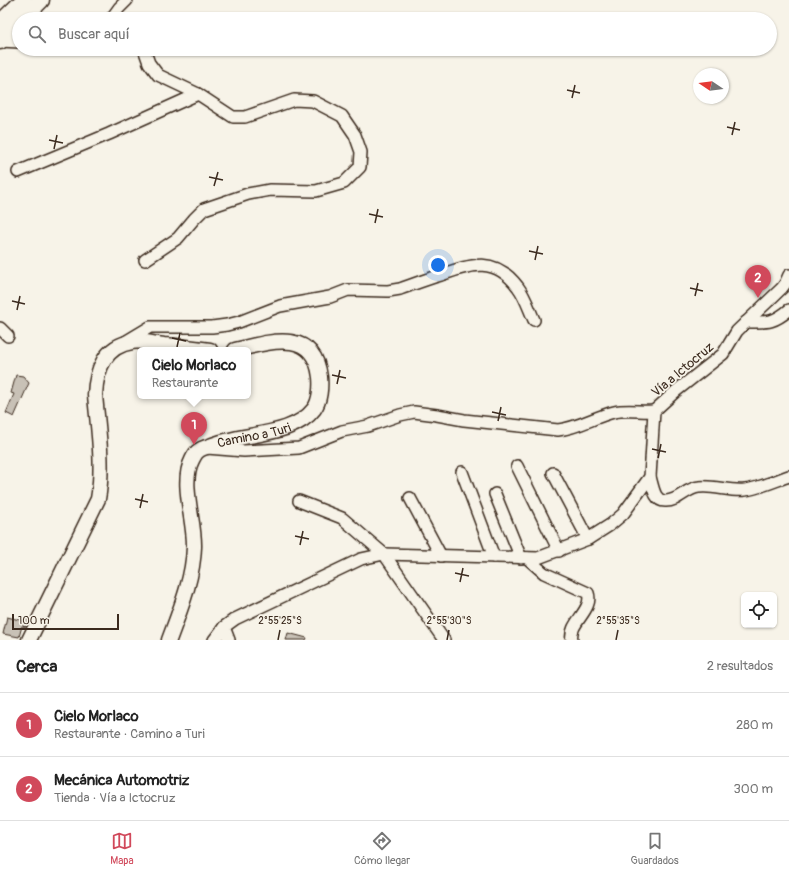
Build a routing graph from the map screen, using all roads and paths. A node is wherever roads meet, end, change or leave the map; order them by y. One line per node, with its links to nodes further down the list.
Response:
1 (24, 0): 6 (highway)
2 (41, 0): 4 (highway)
3 (127, 0): 5 (street)
4 (29, 12)
5 (116, 12)
6 (0, 24)
7 (12, 29): 8 (highway)
8 (0, 41): 9 (street)
9 (12, 42)
10 (146, 56): 11 (street)
11 (198, 94): 12 (street); 13 (street)
12 (18, 172)
13 (145, 260)
14 (789, 275): 17 (street, Vía a Ictocruz)
15 (789, 310): 17 (street)
16 (534, 320): 20 (street)
17 (746, 322): 23 (street, Vía a Ictocruz)
18 (0, 328): 19 (street)
19 (8, 336)
20 (119, 345): 21 (main road); 40 (main road)
21 (185, 347)
22 (247, 347): 24 (main road, Camino a Turi)
23 (654, 411): 24 (street); 29 (street)
24 (205, 448): 41 (main road, Camino a Turi)
25 (517, 466): 34 (street)
26 (462, 472): 37 (street)
27 (553, 473): 33 (street)
28 (789, 476): 29 (street)
29 (650, 477): 33 (street)
30 (495, 494): 38 (street)
31 (410, 498): 36 (street)
32 (299, 502): 35 (street)
33 (588, 539): 34 (street)
34 (559, 551): 38 (street)
35 (384, 554): 36 (street); 39 (street); 44 (street)
36 (441, 556): 37 (street)
37 (494, 557): 38 (street)
38 (524, 558): 45 (street)
39 (224, 627): 42 (street); 43 (street)
40 (29, 640)
41 (169, 640)
42 (214, 640)
43 (229, 640)
44 (444, 640)
45 (572, 640)

